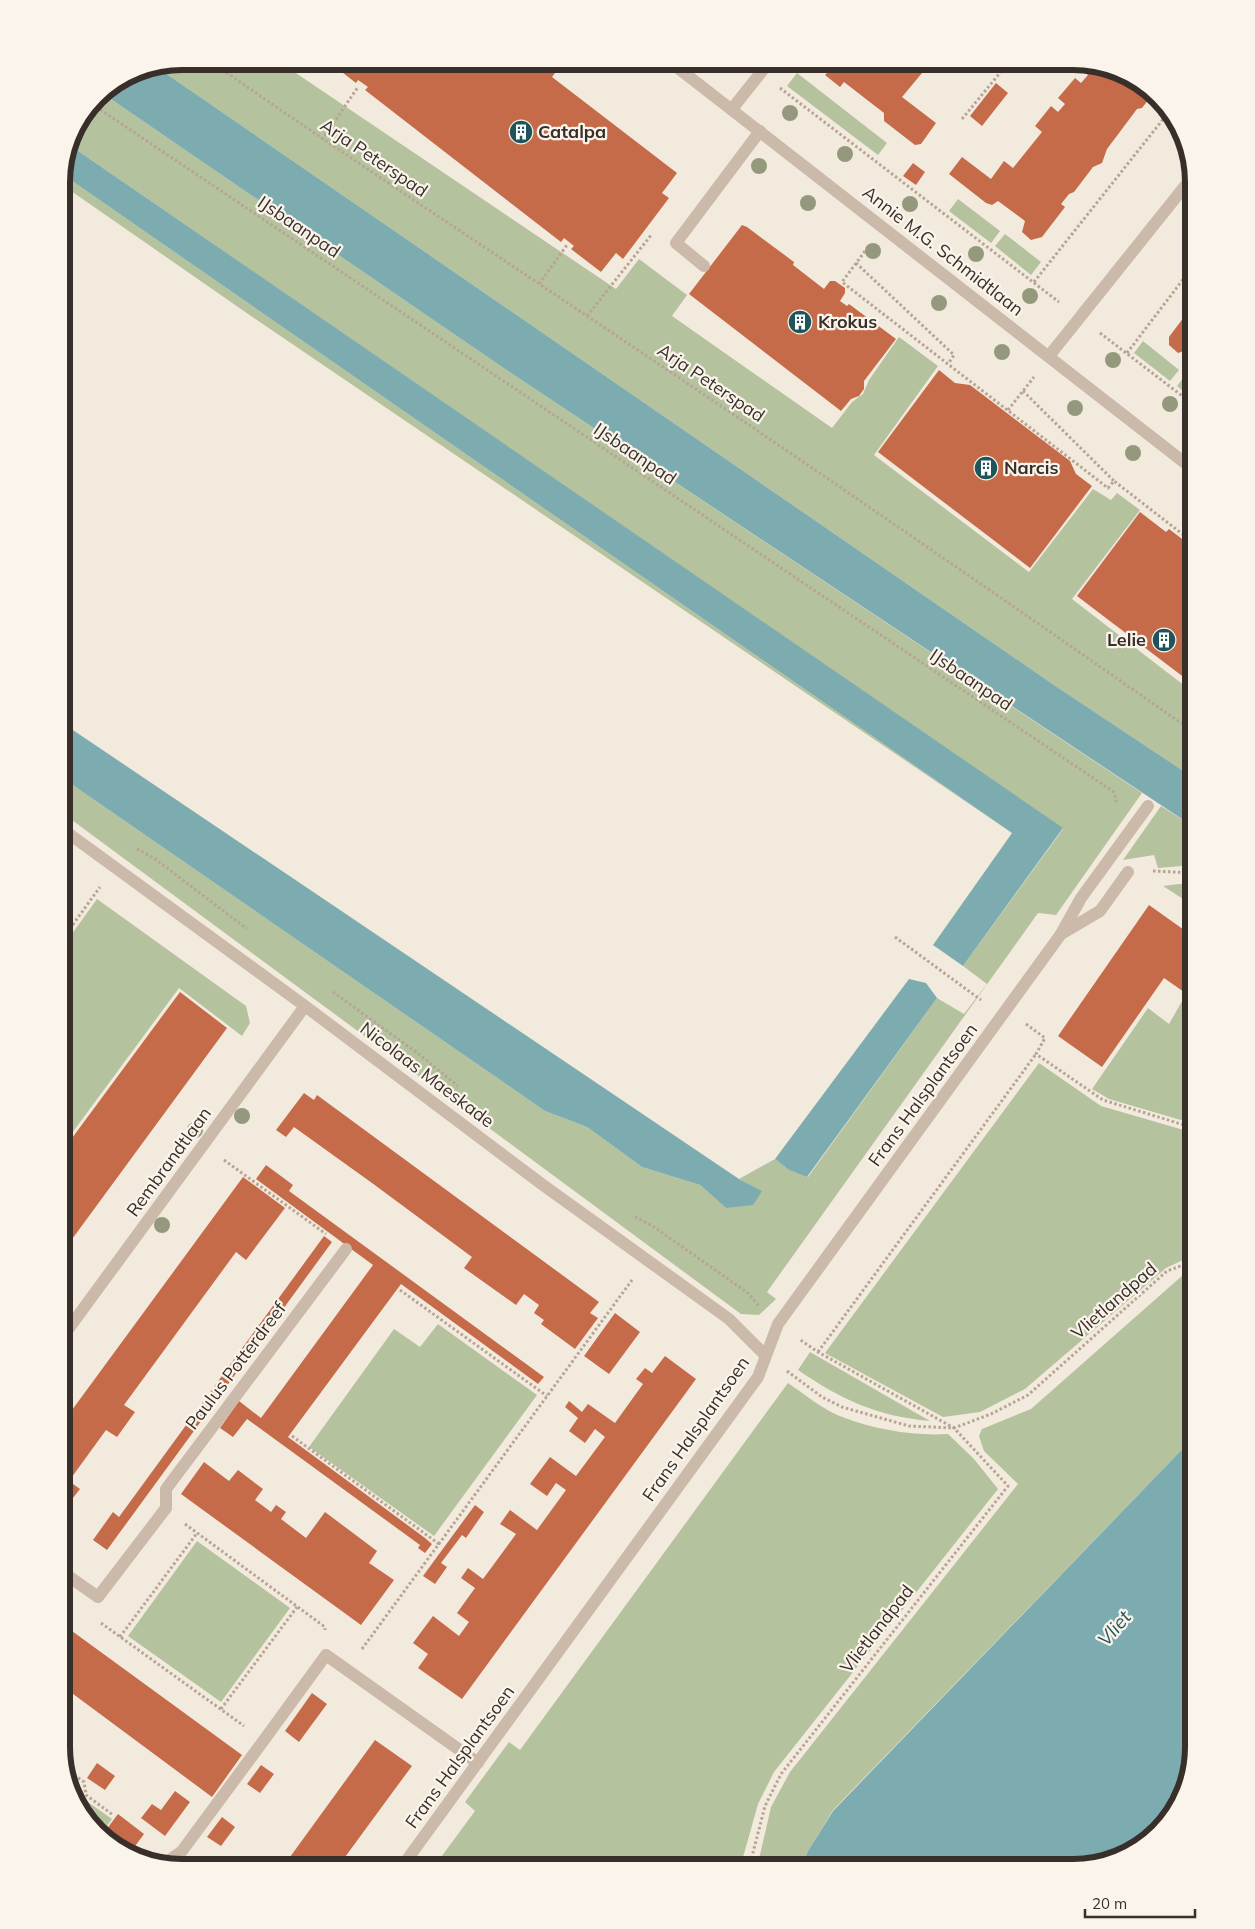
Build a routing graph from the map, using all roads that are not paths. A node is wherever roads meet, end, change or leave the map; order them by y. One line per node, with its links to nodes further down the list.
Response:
1 (681, 70): 3 (street, Annie M.G. Schmidtlaan)
2 (763, 70): 3 (street)
3 (732, 109): 4 (street, Annie M.G. Schmidtlaan)
4 (760, 131): 6 (street); 7 (street, Annie M.G. Schmidtlaan)
5 (1185, 186): 7 (street)
6 (704, 266)
7 (1049, 356): 8 (street, Annie M.G. Schmidtlaan)
8 (1185, 463)
9 (1148, 806): 12 (street)
10 (70, 834): 13 (street, Nicolaas Maeskade)
11 (1128, 872): 12 (street, Frans Halsplantsoen)
12 (1062, 934): 16 (street, Frans Halsplantsoen)
13 (305, 1006): 15 (street, Rembrandtlaan); 16 (street, Nicolaas Maeskade)
14 (346, 1249): 17 (street, Paulus Potterdreef)
15 (70, 1327)
16 (766, 1356): 18 (street, Frans Halsplantsoen)
17 (70, 1577)
18 (478, 1763): 19 (street); 20 (street, Frans Halsplantsoen)
19 (171, 1859)
20 (408, 1859)

